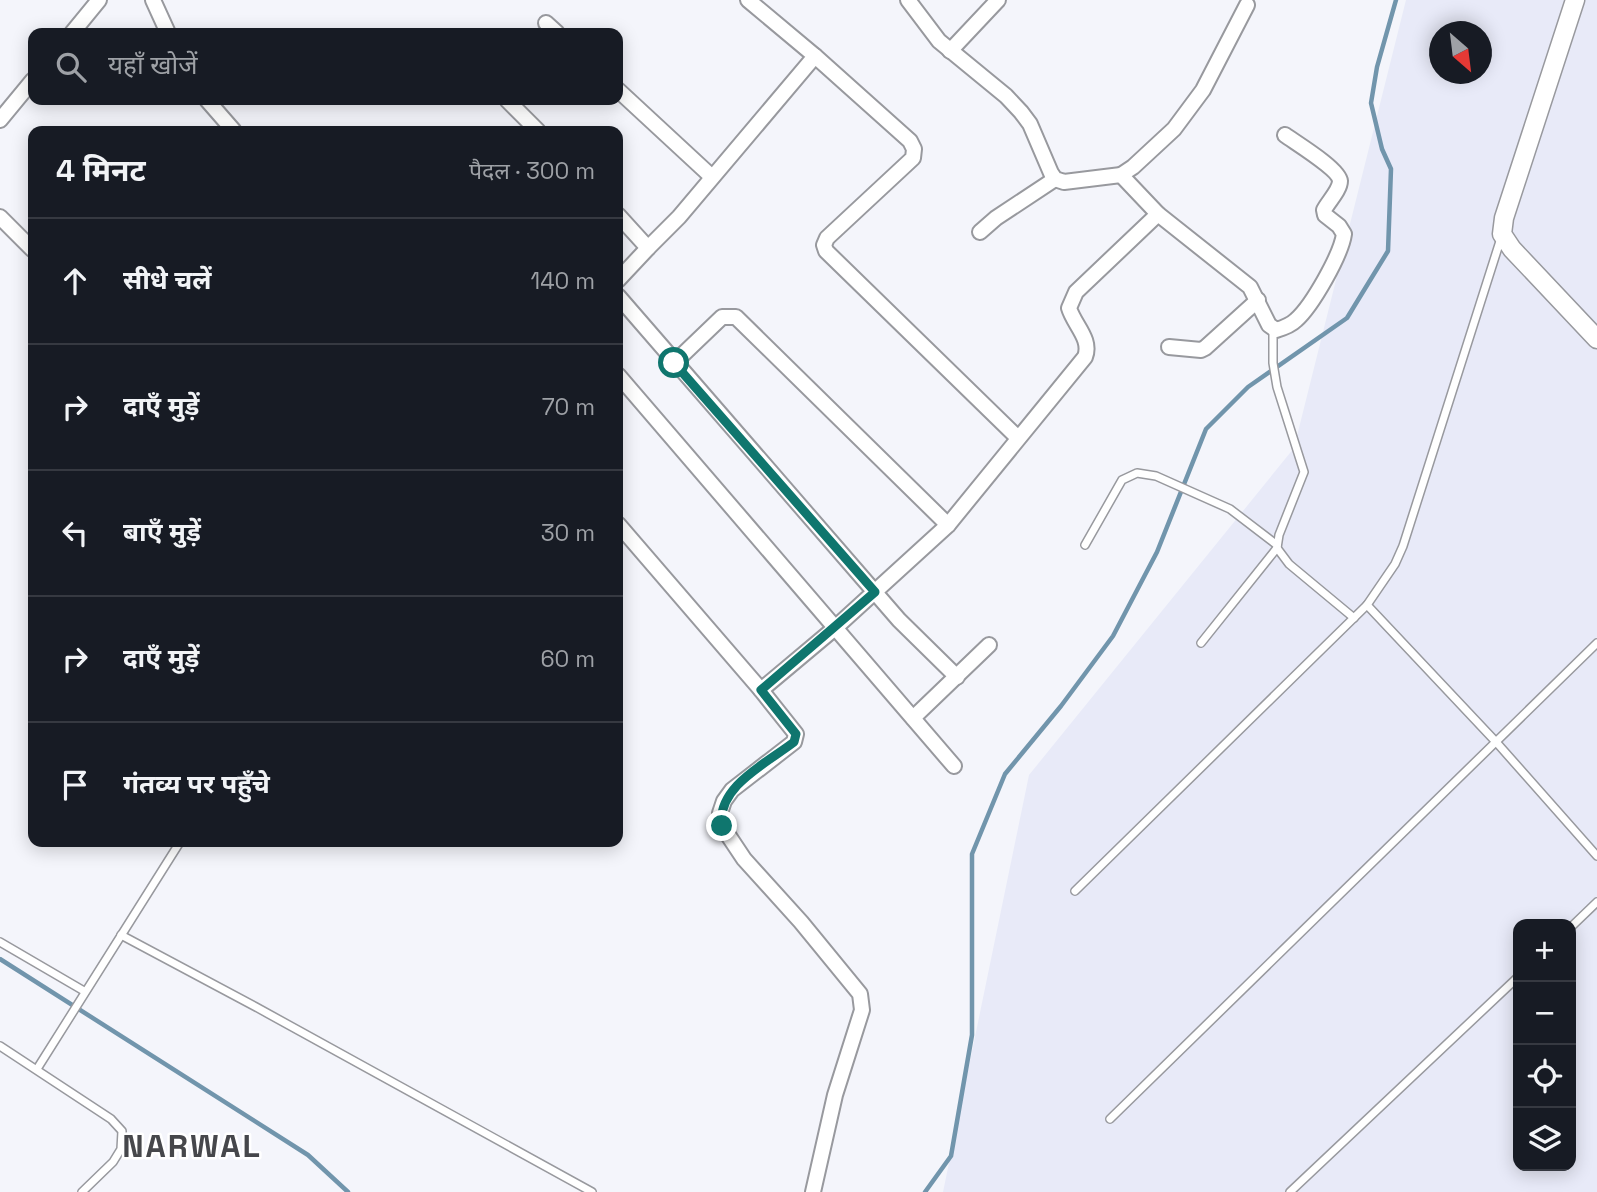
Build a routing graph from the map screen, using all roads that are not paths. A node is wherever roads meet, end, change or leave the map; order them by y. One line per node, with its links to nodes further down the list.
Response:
1 (99, 0): 8 (street)
2 (153, 0): 9 (street)
3 (748, 0): 11 (street)
4 (908, 0): 10 (street)
5 (998, 0): 10 (street)
6 (1575, 0): 27 (street)
7 (1247, 5): 20 (street)
8 (76, 28)
9 (166, 28)
10 (950, 51): 22 (street)
11 (815, 56): 21 (street); 38 (street)
12 (28, 86): 16 (street)
13 (623, 95): 21 (street)
14 (211, 105): 17 (street)
15 (512, 105): 18 (street)
16 (0, 120)
17 (230, 126)
18 (533, 126)
19 (1285, 135): 33 (street)
20 (1121, 175): 22 (street); 23 (street)
21 (712, 177): 29 (street)
22 (1055, 179): 26 (street)
23 (1158, 214): 31 (street); 38 (street)
24 (0, 217): 28 (street)
25 (623, 220): 29 (street)
26 (980, 232)
27 (1502, 234): 34 (street); 44 (lane)
28 (28, 245)
29 (648, 248): 30 (street)
30 (623, 275)
31 (1258, 300): 33 (street); 35 (street)
32 (623, 302): 36 (street)
33 (1273, 329): 42 (lane)
34 (1597, 339)
35 (1169, 348)
36 (674, 363): 39 (street); 43 (street)
37 (623, 381): 46 (street)
38 (1018, 438): 39 (street)
39 (948, 524): 43 (street)
40 (623, 530): 51 (street)
41 (1085, 545): 42 (lane)
42 (1277, 546): 45 (lane); 47 (lane)
43 (875, 592): 46 (street); 50 (street)
44 (1367, 605): 45 (lane); 53 (lane)
45 (1354, 618): 57 (lane)
46 (835, 628): 51 (street); 52 (street)
47 (1200, 643)
48 (1597, 643): 53 (lane)
49 (989, 645): 50 (street)
50 (957, 677): 52 (street)
51 (761, 690): 69 (street)
52 (913, 718): 54 (street)
53 (1497, 743): 56 (lane); 66 (lane)
54 (954, 766)
55 (177, 847): 60 (lane)
56 (1597, 856)
57 (1074, 891)
58 (1597, 902): 59 (lane)
59 (1576, 922)
60 (121, 934): 63 (lane); 68 (lane)
61 (0, 942): 63 (lane)
62 (1513, 982): 70 (lane)
63 (84, 991): 65 (lane)
64 (0, 1046): 65 (lane)
65 (37, 1069): 67 (lane)
66 (1110, 1119)
67 (85, 1191)
68 (592, 1192)
69 (814, 1192)
70 (1290, 1192)

